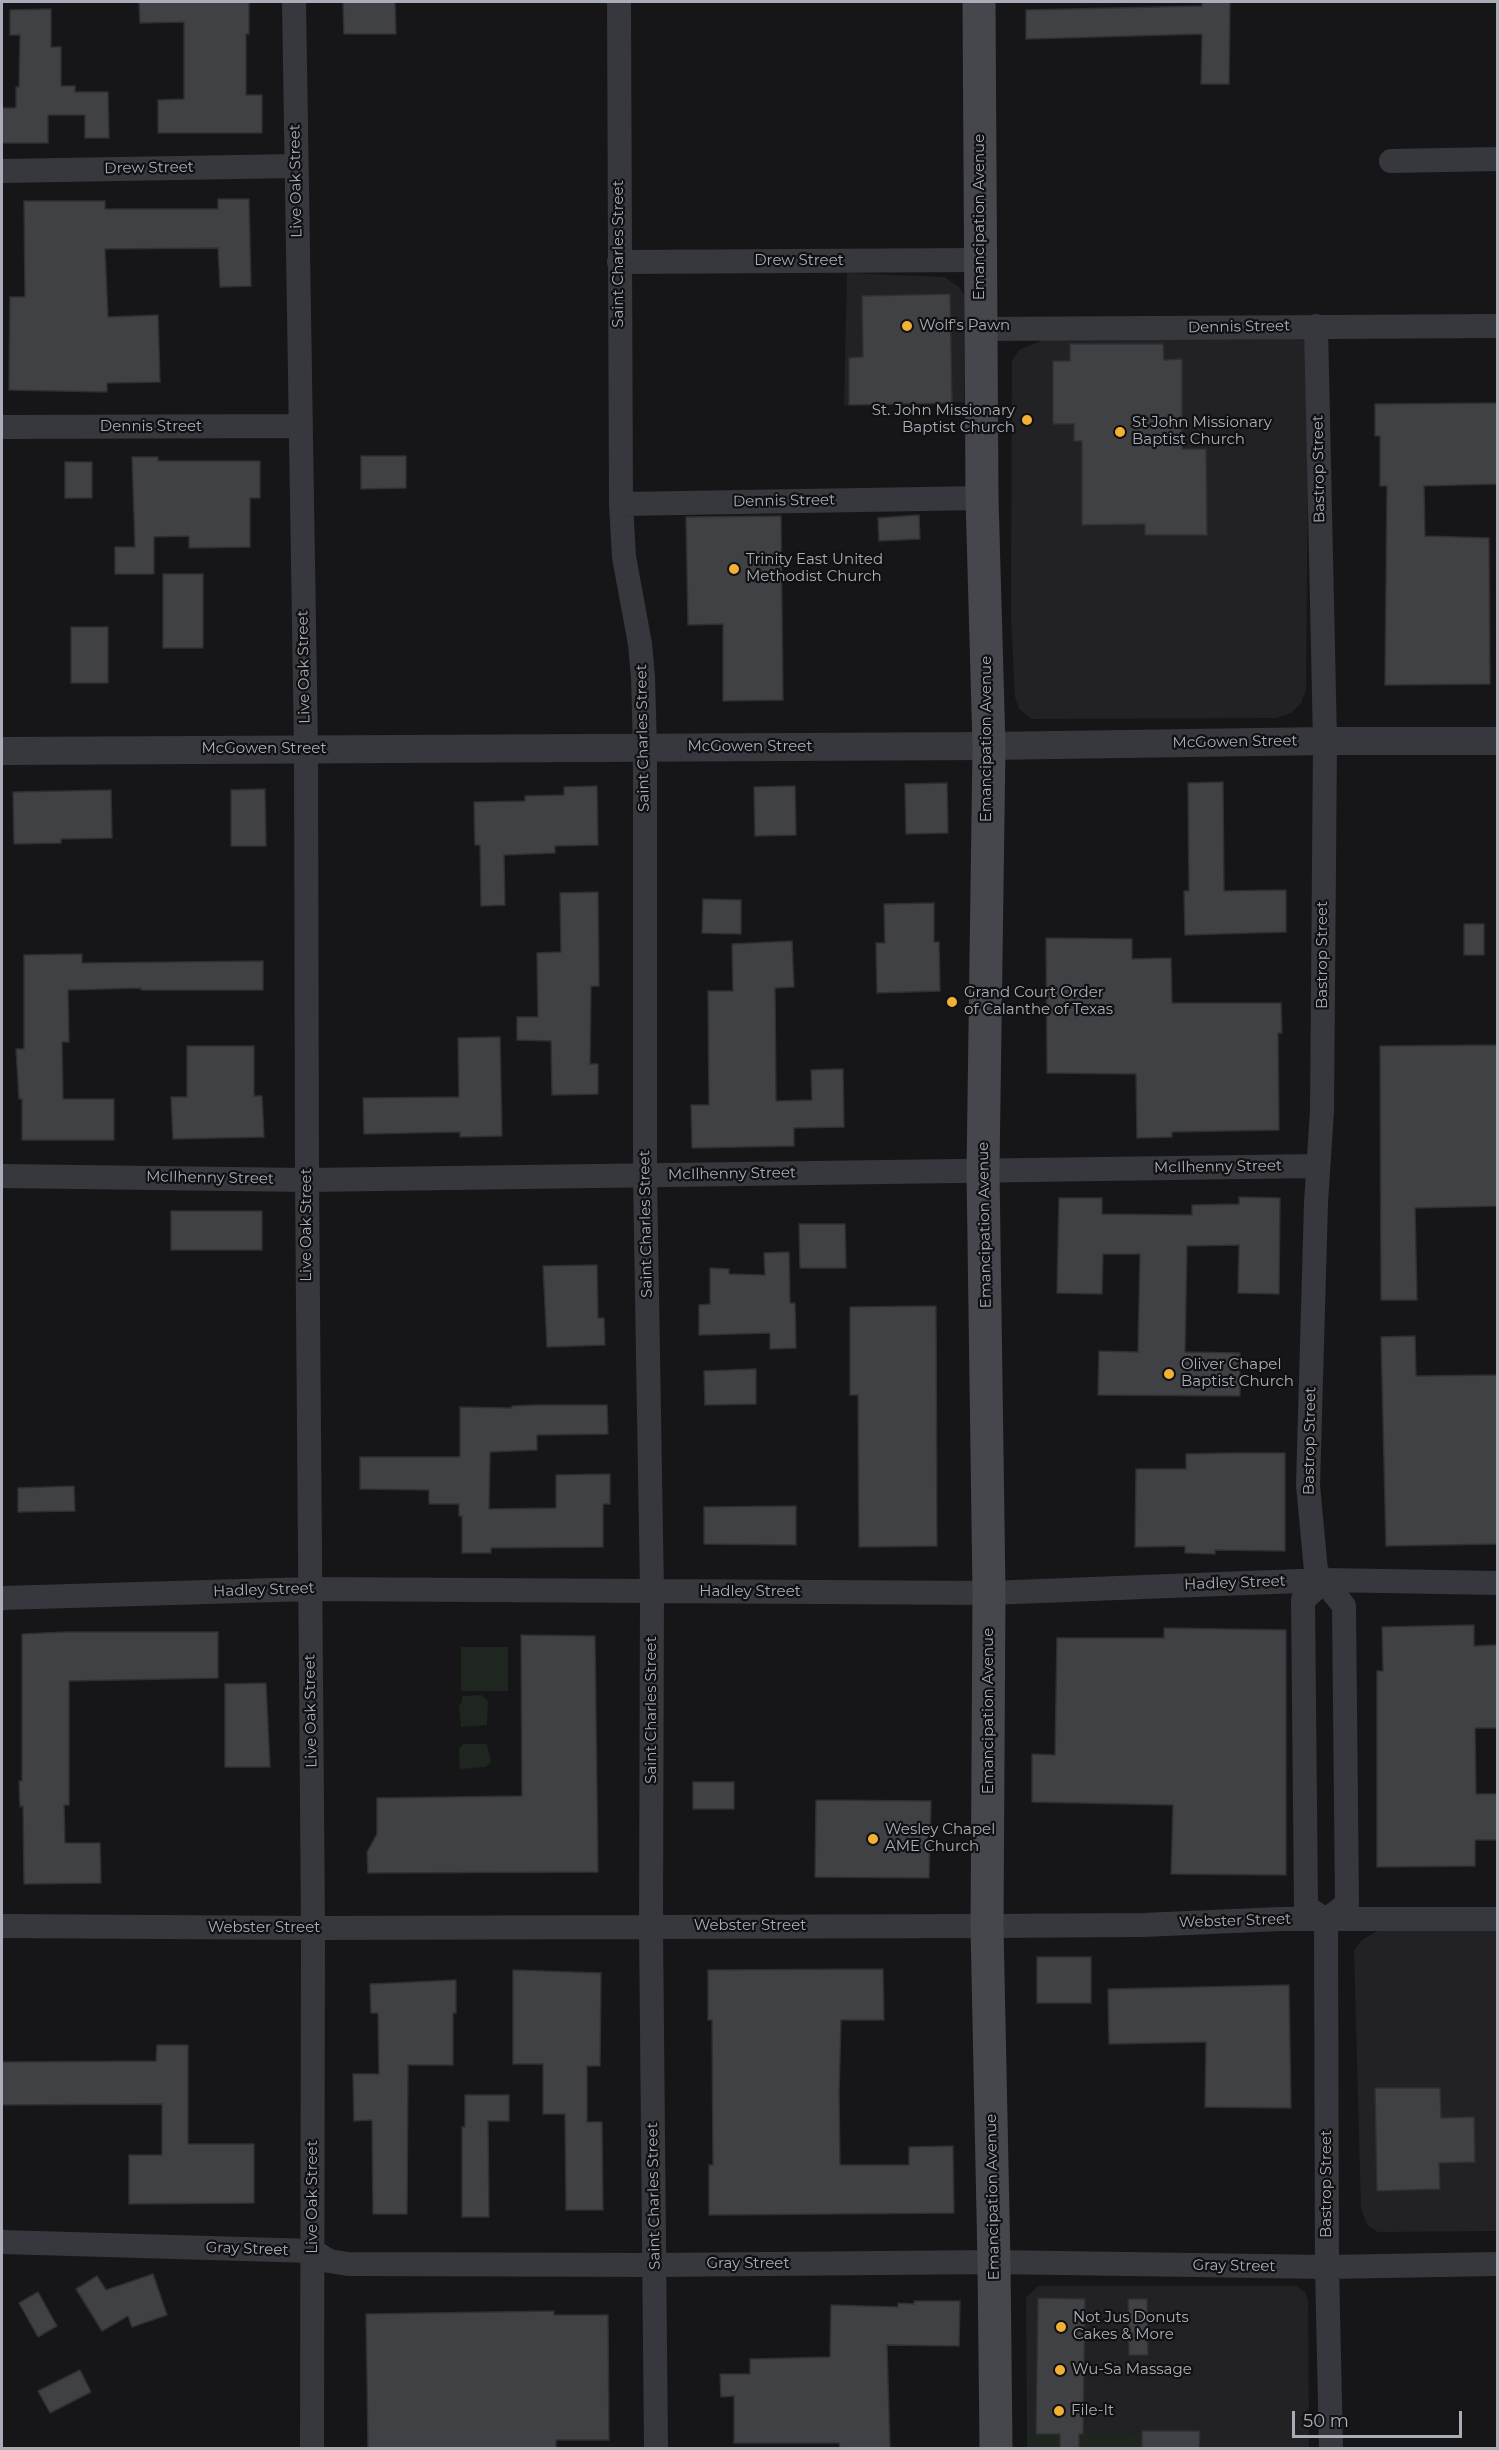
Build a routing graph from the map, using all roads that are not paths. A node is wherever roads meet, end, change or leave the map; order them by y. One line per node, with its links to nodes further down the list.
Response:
1 (294, 2): 6 (street, Live Oak Street)
2 (619, 2): 9 (street, Saint Charles Street)
3 (979, 2): 8 (main road, Emancipation Avenue)
4 (1497, 159): 5 (street)
5 (1391, 161)
6 (296, 166): 7 (street, Drew Street); 13 (street, Live Oak Street)
7 (2, 171)
8 (980, 260): 9 (street, Drew Street); 12 (main road, Emancipation Avenue)
9 (619, 262): 16 (street, Saint Charles Street)
10 (1316, 326): 11 (street, Dennis Street); 12 (street, Dennis Street); 17 (street, Bastrop Street)
11 (1497, 326)
12 (981, 329): 15 (main road, Emancipation Avenue)
13 (300, 426): 14 (street, Dennis Street); 21 (street, Live Oak Street)
14 (2, 427)
15 (982, 498): 16 (street, Dennis Street); 19 (main road, Emancipation Avenue)
16 (621, 504): 20 (street, Saint Charles Street)
17 (1325, 741): 18 (street, McGowen Street); 19 (street, McGowen Street); 23 (street, Bastrop Street)
18 (1497, 741)
19 (989, 746): 20 (street, McGowen Street); 24 (main road, Emancipation Avenue)
20 (645, 747): 21 (street, McGowen Street); 25 (street, Saint Charles Street)
21 (306, 748): 22 (street, McGowen Street); 27 (street, Live Oak Street)
22 (2, 751)
23 (1318, 1166): 24 (street, McIlhenny Street); 28 (street, Bastrop Street)
24 (983, 1170): 25 (street, McIlhenny Street); 32 (main road, Emancipation Avenue)
25 (645, 1175): 27 (street, McIlhenny Street); 31 (street, Saint Charles Street)
26 (2, 1176): 27 (street, McIlhenny Street)
27 (307, 1180): 30 (street, Live Oak Street)
28 (1325, 1580): 29 (street, Hadley Street); 32 (street, Hadley Street); 35 (street, Bastrop Street); 35 (street)
29 (1497, 1583)
30 (310, 1589): 31 (street, Hadley Street); 33 (street, Hadley Street); 39 (street, Live Oak Street)
31 (652, 1592): 32 (street, Hadley Street); 38 (street, Saint Charles Street)
32 (989, 1593): 37 (main road, Emancipation Avenue)
33 (2, 1598)
34 (1497, 1919): 35 (street, Webster Street)
35 (1326, 1920): 37 (street, Webster Street); 45 (street, Bastrop Street)
36 (2, 1926): 39 (street, Webster Street)
37 (987, 1926): 38 (street, Webster Street); 42 (main road, Emancipation Avenue)
38 (651, 1927): 39 (street, Webster Street); 44 (street, Saint Charles Street)
39 (313, 1928): 41 (street, Live Oak Street)
40 (2, 2242): 41 (street, Gray Street)
41 (312, 2251): 44 (street, Gray Street); 46 (street, Live Oak Street)
42 (994, 2262): 44 (street, Gray Street); 45 (street, Gray Street); 48 (main road, Emancipation Avenue)
43 (1497, 2264): 45 (street, Gray Street)
44 (654, 2265): 47 (street, Saint Charles Street)
45 (1327, 2267): 49 (street, Bastrop Street)
46 (312, 2448)
47 (656, 2448)
48 (996, 2448)
49 (1331, 2448)

